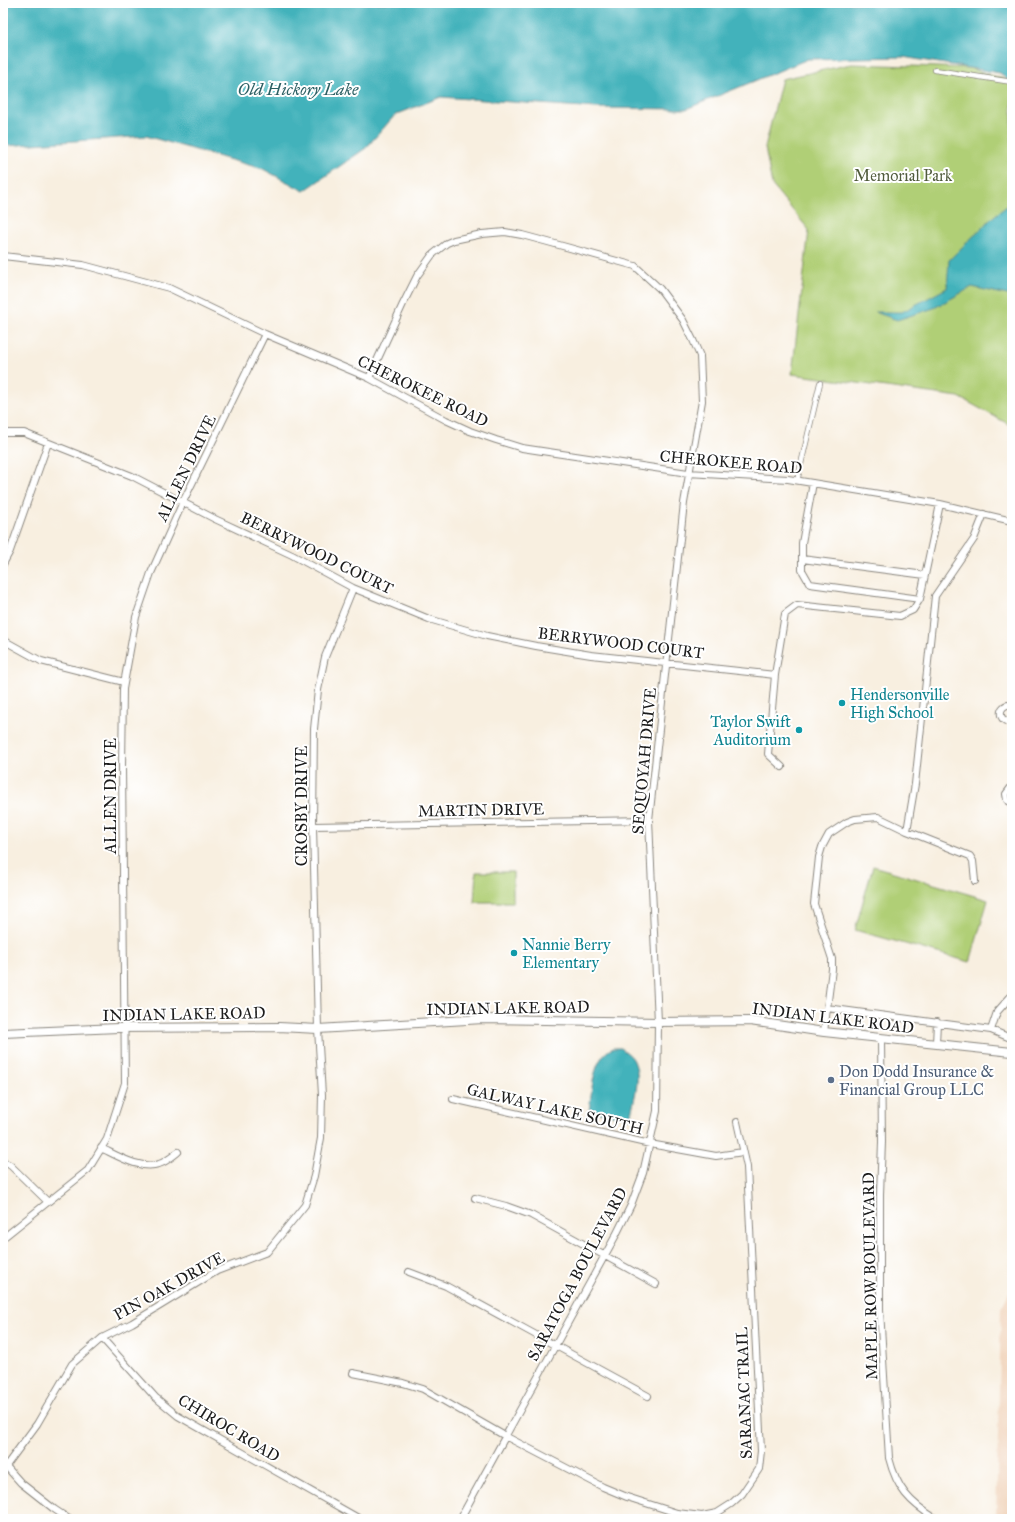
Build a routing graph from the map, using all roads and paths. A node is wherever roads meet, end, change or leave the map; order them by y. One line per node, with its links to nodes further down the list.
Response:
1 (936, 70): 2 (street)
2 (1012, 82)
3 (3, 256): 4 (street, CHEROKEE ROAD)
4 (265, 334): 5 (street, CHEROKEE ROAD); 12 (street, ALLEN DRIVE)
5 (369, 378): 9 (street, CHEROKEE ROAD); 9 (street, SEQUOYAH DRIVE)
6 (820, 383): 10 (street)
7 (3, 433): 8 (street, BERRYWOOD COURT)
8 (48, 443): 12 (street, BERRYWOOD COURT); 17 (street)
9 (688, 473): 11 (street, CHEROKEE ROAD); 22 (street, SEQUOYAH DRIVE)
10 (798, 477)
11 (813, 483): 13 (street, CHEROKEE ROAD); 16 (street)
12 (183, 502): 19 (street, BERRYWOOD COURT); 24 (street, ALLEN DRIVE)
13 (940, 504): 14 (street, CHEROKEE ROAD); 18 (street)
14 (984, 514): 15 (street, CHEROKEE ROAD); 32 (street)
15 (1012, 521)
16 (802, 559): 18 (street); 20 (street)
17 (3, 564)
18 (925, 575): 20 (street)
19 (353, 588): 22 (street, BERRYWOOD COURT); 31 (street, CROSBY DRIVE)
20 (920, 599): 23 (street)
21 (3, 640): 24 (street)
22 (667, 663): 23 (street, BERRYWOOD COURT); 30 (street, SEQUOYAH DRIVE)
23 (775, 675): 27 (street)
24 (124, 682): 38 (street, ALLEN DRIVE)
25 (1012, 705): 26 (street)
26 (1012, 722)
27 (782, 767)
28 (1012, 786): 29 (street)
29 (1012, 802)
30 (649, 820): 31 (street, MARTIN DRIVE); 36 (street, SEQUOYAH DRIVE)
31 (313, 826): 39 (street, CROSBY DRIVE)
32 (907, 831): 33 (street); 35 (street)
33 (975, 881)
34 (1012, 995): 40 (street)
35 (827, 1008): 37 (street); 42 (street)
36 (658, 1022): 39 (street, INDIAN LAKE ROAD); 42 (street, INDIAN LAKE ROAD); 49 (street, SARATOGA BOULEVARD)
37 (937, 1022): 40 (street); 45 (street)
38 (125, 1028): 39 (street, INDIAN LAKE ROAD); 41 (street, INDIAN LAKE ROAD); 50 (street, ALLEN DRIVE)
39 (318, 1029): 60 (street, PIN OAK DRIVE)
40 (991, 1030): 43 (street)
41 (3, 1032)
42 (824, 1032): 44 (street, INDIAN LAKE ROAD)
43 (1012, 1036)
44 (881, 1038): 45 (street, INDIAN LAKE ROAD); 69 (street, MAPLE ROW BOULEVARD)
45 (936, 1044): 46 (street, INDIAN LAKE ROAD)
46 (1012, 1052)
47 (453, 1099): 49 (street, GALWAY LAKE SOUTH)
48 (736, 1122): 52 (street, SARANAC TRAIL)
49 (650, 1144): 52 (street, GALWAY LAKE SOUTH); 57 (street, SARATOGA BOULEVARD)
50 (101, 1148): 51 (street); 55 (street, ALLEN DRIVE)
51 (178, 1152)
52 (744, 1152): 64 (street, SARANAC TRAIL)
53 (3, 1162): 55 (street)
54 (475, 1198): 57 (street)
55 (48, 1202): 56 (street, ALLEN DRIVE)
56 (3, 1238)
57 (605, 1255): 59 (street); 61 (street, SARATOGA BOULEVARD)
58 (409, 1272): 61 (street)
59 (656, 1284)
60 (102, 1338): 65 (street, PIN OAK DRIVE); 67 (street, CHIROC ROAD)
61 (555, 1345): 63 (street); 64 (street, SARATOGA BOULEVARD)
62 (353, 1373): 64 (street, SARANAC TRAIL)
63 (648, 1396)
64 (505, 1436): 68 (street, SARATOGA BOULEVARD)
65 (4, 1464): 66 (street)
66 (69, 1519)
67 (360, 1519)
68 (460, 1519)
69 (936, 1519)

